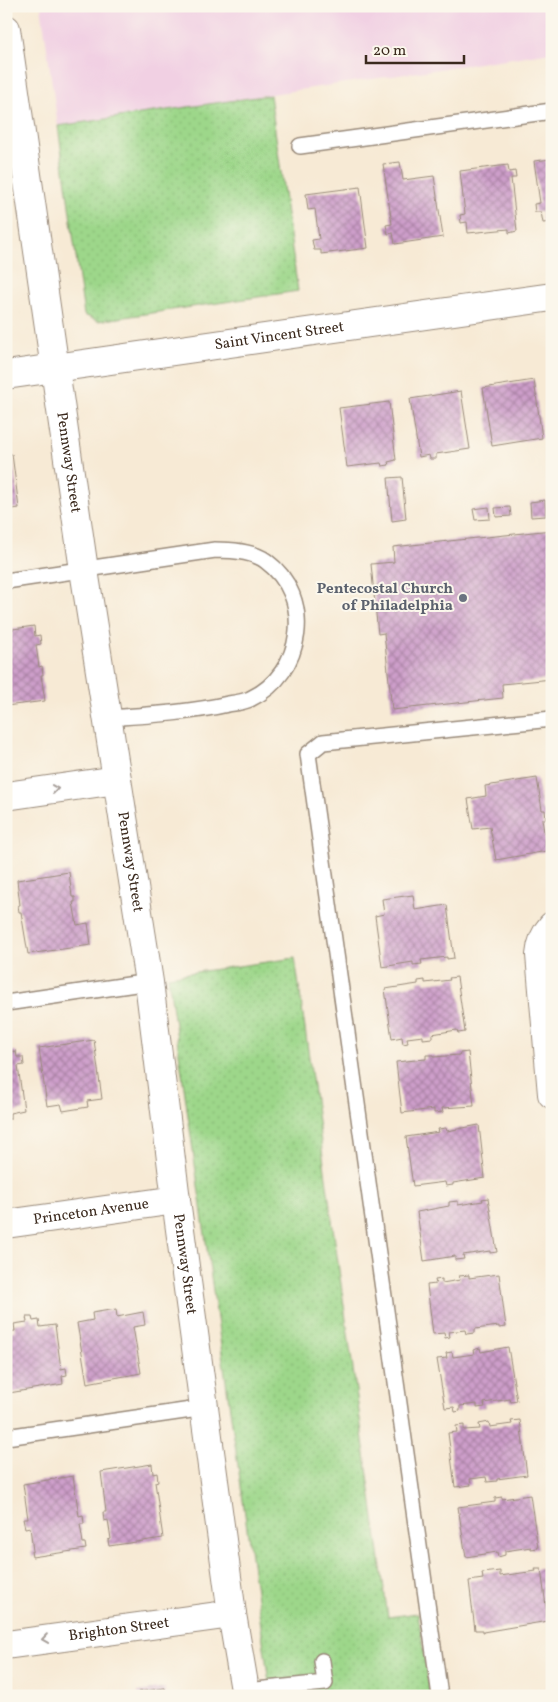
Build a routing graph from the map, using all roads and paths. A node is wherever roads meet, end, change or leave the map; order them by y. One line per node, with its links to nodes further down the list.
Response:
1 (6, 29): 5 (street, Pennway Street)
2 (552, 111): 3 (lane)
3 (300, 146)
4 (552, 297): 5 (street, Saint Vincent Street)
5 (55, 368): 6 (street, Saint Vincent Street); 7 (street, Pennway Street)
6 (6, 375)
7 (84, 570): 8 (lane); 9 (street, Pennway Street); 9 (lane)
8 (6, 581)
9 (108, 718): 11 (street, Pennway Street)
10 (552, 720): 25 (lane)
11 (117, 780): 12 (street, one-way to 11); 14 (street, Pennway Street)
12 (6, 796)
13 (552, 926): 16 (street)
14 (149, 982): 15 (lane); 17 (street, Pennway Street)
15 (6, 1003)
16 (552, 1094)
17 (176, 1200): 18 (street, Princeton Avenue); 19 (street, Pennway Street)
18 (6, 1224)
19 (205, 1408): 20 (lane); 21 (street, Pennway Street)
20 (6, 1437)
21 (232, 1614): 22 (street, Brighton Street, one-way to 22); 24 (street, Pennway Street)
22 (6, 1645)
23 (322, 1661): 24 (lane)
24 (245, 1694)
25 (440, 1696)

